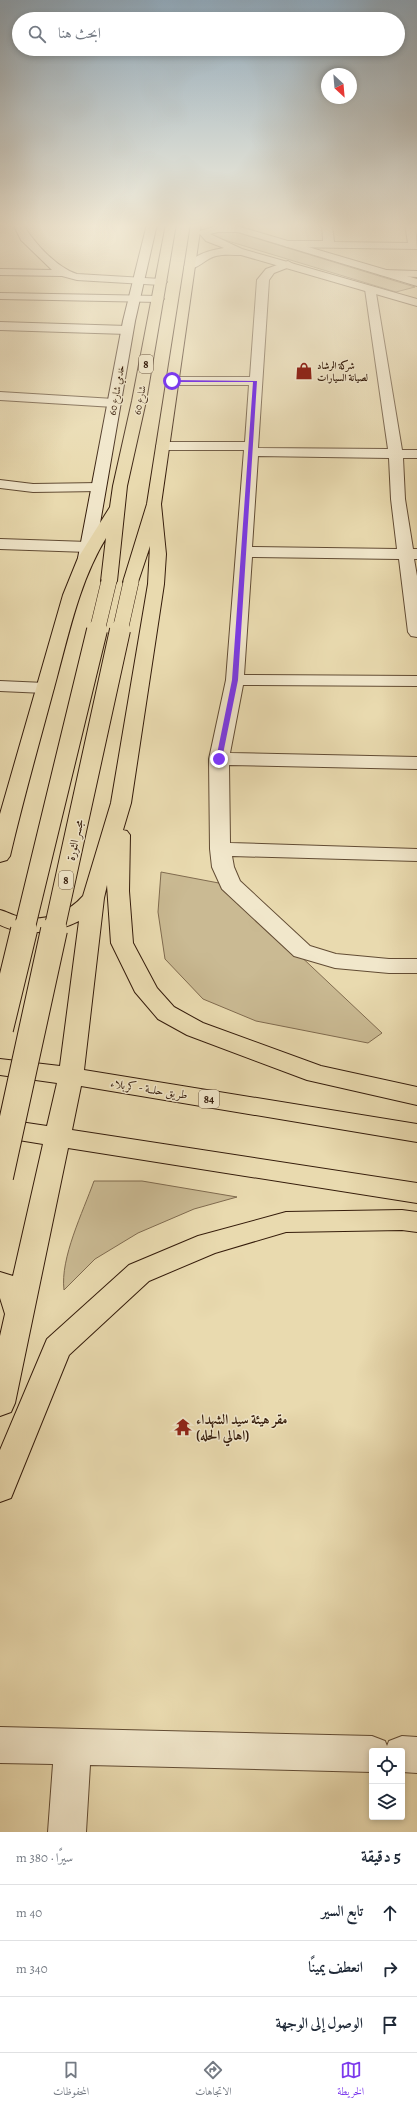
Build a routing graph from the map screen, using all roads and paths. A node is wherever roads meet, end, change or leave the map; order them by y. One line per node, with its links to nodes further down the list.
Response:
1 (132, 309): 7 (street, خدمي شارع 60)
2 (156, 309): 19 (highway, شارع 60 / 8)
3 (183, 309): 8 (highway, 8)
4 (261, 309): 9 (street)
5 (374, 309): 14 (street)
6 (2, 317): 7 (street)
7 (127, 330): 11 (street, خدمي شارع 60)
8 (172, 381): 9 (street); 12 (highway, 8)
9 (255, 381): 13 (street)
10 (0, 396): 11 (street)
11 (114, 403): 17 (street, خدمي شارع 60)
12 (163, 446): 13 (street); 18 (highway, 8)
13 (250, 449): 14 (street); 21 (street)
14 (396, 453): 15 (street); 23 (street)
15 (417, 454)
16 (0, 484): 17 (street)
17 (99, 487): 22 (street, خدمي شارع 60)
18 (154, 504): 33 (highway); 48 (highway, مجسر الثورة / 8, bridge)
19 (119, 505): 22 (highway); 41 (highway, 8, bridge)
20 (0, 544): 22 (street)
21 (245, 552): 23 (street); 26 (street)
22 (87, 553): 29 (highway)
23 (412, 554): 24 (street)
24 (416, 609): 25 (street)
25 (417, 632)
26 (235, 680): 27 (street); 30 (street)
27 (417, 681)
28 (0, 686): 29 (street)
29 (45, 688): 32 (highway)
30 (219, 759): 31 (street); 35 (street)
31 (417, 763)
32 (14, 798): 34 (highway); 37 (highway)
33 (121, 803): 38 (highway); 44 (highway)
34 (0, 821)
35 (220, 849): 36 (street); 40 (street)
36 (417, 855)
37 (0, 856)
38 (93, 898): 39 (highway); 43 (highway)
39 (0, 917)
40 (417, 966)
41 (0, 1029)
42 (0, 1067): 43 (highway, طريق حلــة - كربلاء / 84)
43 (71, 1076): 46 (highway, طريق حلــة - كربلاء / 84); 47 (highway)
44 (417, 1096)
45 (0, 1128): 47 (highway)
46 (417, 1133)
47 (58, 1137): 49 (highway); 52 (highway)
48 (0, 1177)
49 (417, 1193)
50 (417, 1222): 54 (highway)
51 (0, 1283): 52 (highway)
52 (19, 1314): 53 (highway)
53 (0, 1403)
54 (0, 1488)
55 (0, 1745): 56 (street)
56 (73, 1747): 57 (street); 60 (street)
57 (369, 1754)
58 (405, 1754): 59 (street)
59 (417, 1755)
60 (67, 1832)

